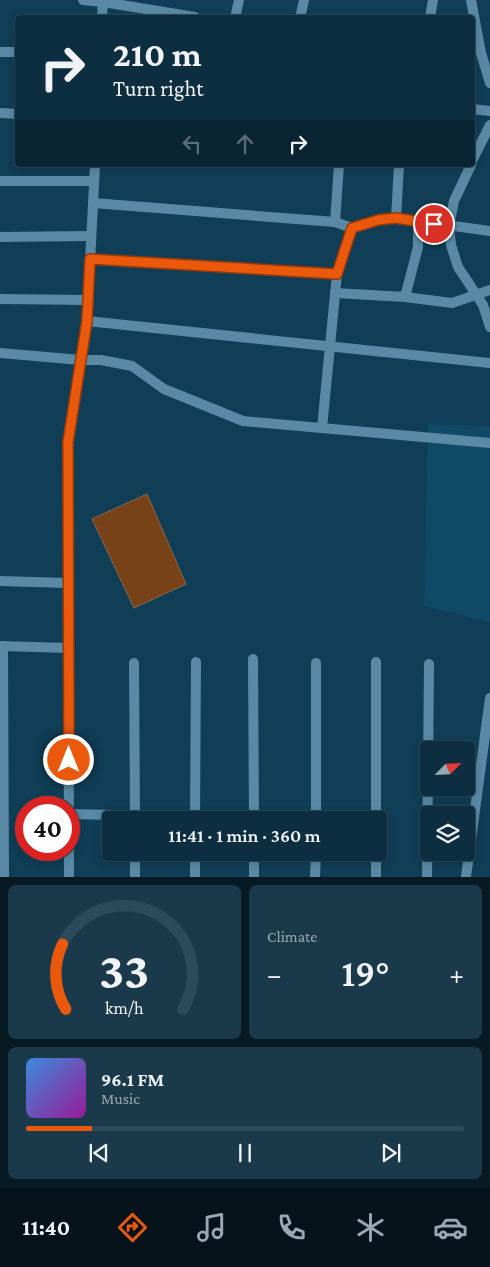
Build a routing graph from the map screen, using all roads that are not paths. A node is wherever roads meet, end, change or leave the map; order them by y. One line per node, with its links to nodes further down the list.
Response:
1 (83, 0): 6 (street)
2 (239, 0): 9 (street)
3 (304, 0): 10 (street)
4 (433, 0): 11 (street)
5 (471, 0): 12 (street)
6 (103, 1): 7 (street); 8 (street)
7 (102, 15)
8 (184, 15)
9 (236, 15)
10 (301, 15)
11 (430, 15)
12 (474, 15)
13 (475, 21): 16 (street)
14 (0, 52): 15 (street)
15 (15, 52)
16 (490, 83)
17 (475, 109): 18 (street)
18 (490, 111)
19 (0, 113): 20 (street)
20 (15, 114)
21 (490, 125): 22 (street)
22 (475, 155)
23 (95, 167): 28 (street)
24 (339, 167): 32 (street)
25 (399, 167): 30 (street)
26 (470, 167): 33 (street)
27 (0, 181): 28 (street)
28 (94, 181): 29 (street)
29 (93, 203): 32 (street); 36 (street)
30 (396, 218): 31 (street); 34 (street)
31 (418, 221): 33 (street); 43 (street)
32 (335, 222): 34 (street)
33 (449, 226): 35 (street); 42 (street)
34 (352, 228): 39 (street)
35 (490, 231)
36 (91, 236): 37 (street); 38 (street)
37 (0, 237)
38 (90, 259): 39 (street); 45 (street)
39 (337, 274): 41 (street)
40 (490, 290): 42 (street)
41 (335, 293): 43 (street); 48 (street)
42 (476, 295): 43 (street); 47 (street)
43 (405, 297)
44 (0, 299): 45 (street)
45 (88, 300): 46 (street)
46 (87, 321): 48 (street); 50 (street)
47 (490, 327)
48 (329, 346): 51 (street); 52 (street)
49 (0, 353): 50 (street)
50 (81, 360): 52 (street); 55 (street)
51 (490, 362)
52 (322, 428): 53 (street)
53 (490, 443)
54 (0, 581): 55 (street)
55 (68, 583): 57 (street)
56 (2, 646): 57 (street); 73 (street)
57 (68, 648): 65 (street)
58 (253, 659): 68 (street)
59 (196, 662): 67 (street)
60 (376, 662): 70 (street)
61 (134, 663): 66 (street)
62 (316, 663): 69 (street)
63 (429, 664): 87 (street)
64 (490, 698): 88 (street)
65 (69, 796)
66 (135, 811)
67 (195, 811)
68 (254, 811)
69 (316, 811)
70 (376, 811)
71 (80, 815): 72 (street)
72 (102, 816)
73 (2, 848): 80 (street)
74 (70, 861): 81 (street)
75 (135, 861): 82 (street)
76 (195, 861): 83 (street)
77 (254, 861): 84 (street)
78 (316, 861): 85 (street)
79 (376, 861): 86 (street)
80 (4, 877)
81 (70, 877)
82 (135, 877)
83 (194, 877)
84 (254, 877)
85 (316, 877)
86 (376, 877)
87 (427, 877)
88 (466, 877)

